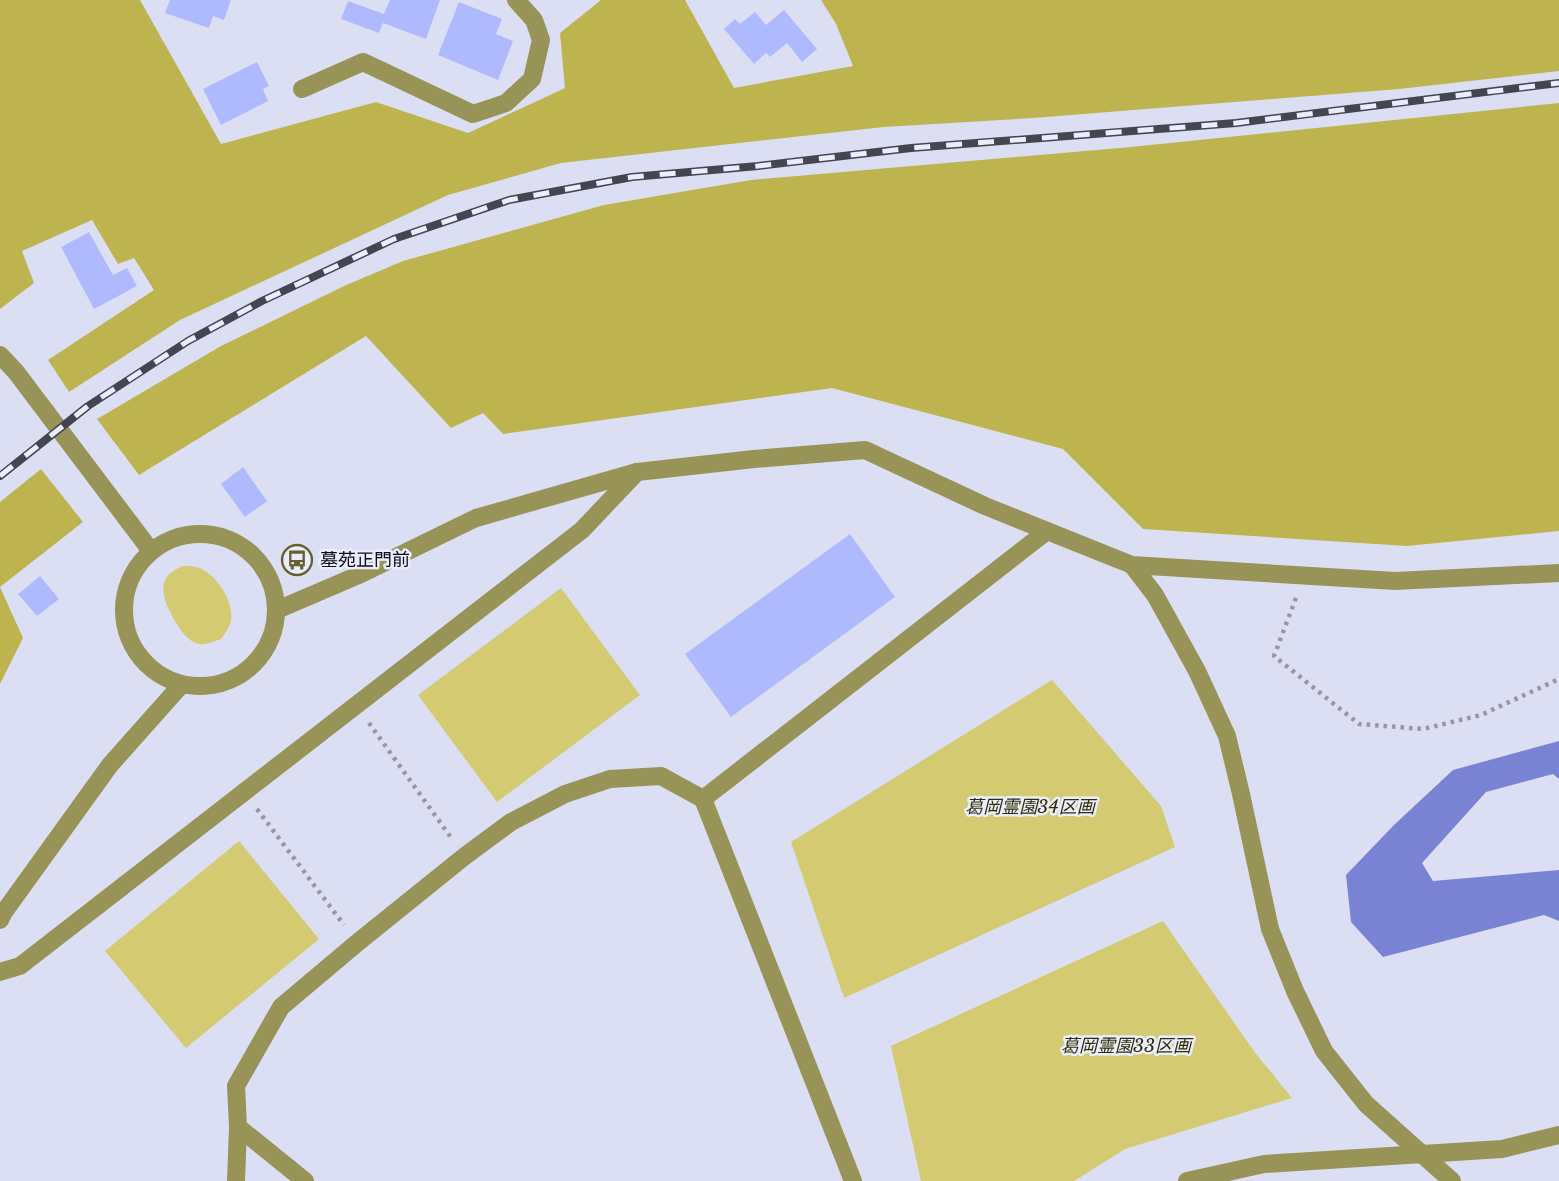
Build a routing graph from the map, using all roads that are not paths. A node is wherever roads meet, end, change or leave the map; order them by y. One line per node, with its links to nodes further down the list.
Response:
1 (516, 0): 2 (street)
2 (302, 89)
3 (0, 355): 6 (street)
4 (636, 472): 5 (street); 9 (street); 13 (street)
5 (1047, 531): 7 (street); 11 (street)
6 (151, 551): 9 (street); 10 (street)
7 (1132, 565): 8 (street); 16 (street)
8 (1559, 573)
9 (277, 610): 10 (street)
10 (182, 684): 12 (street)
11 (703, 799): 14 (street); 19 (street)
12 (0, 920)
13 (0, 972)
14 (237, 1127): 17 (street); 18 (street)
15 (1559, 1135): 16 (street)
16 (1422, 1154): 20 (street); 21 (street)
17 (236, 1181)
18 (305, 1181)
19 (853, 1181)
20 (1187, 1181)
21 (1452, 1181)

